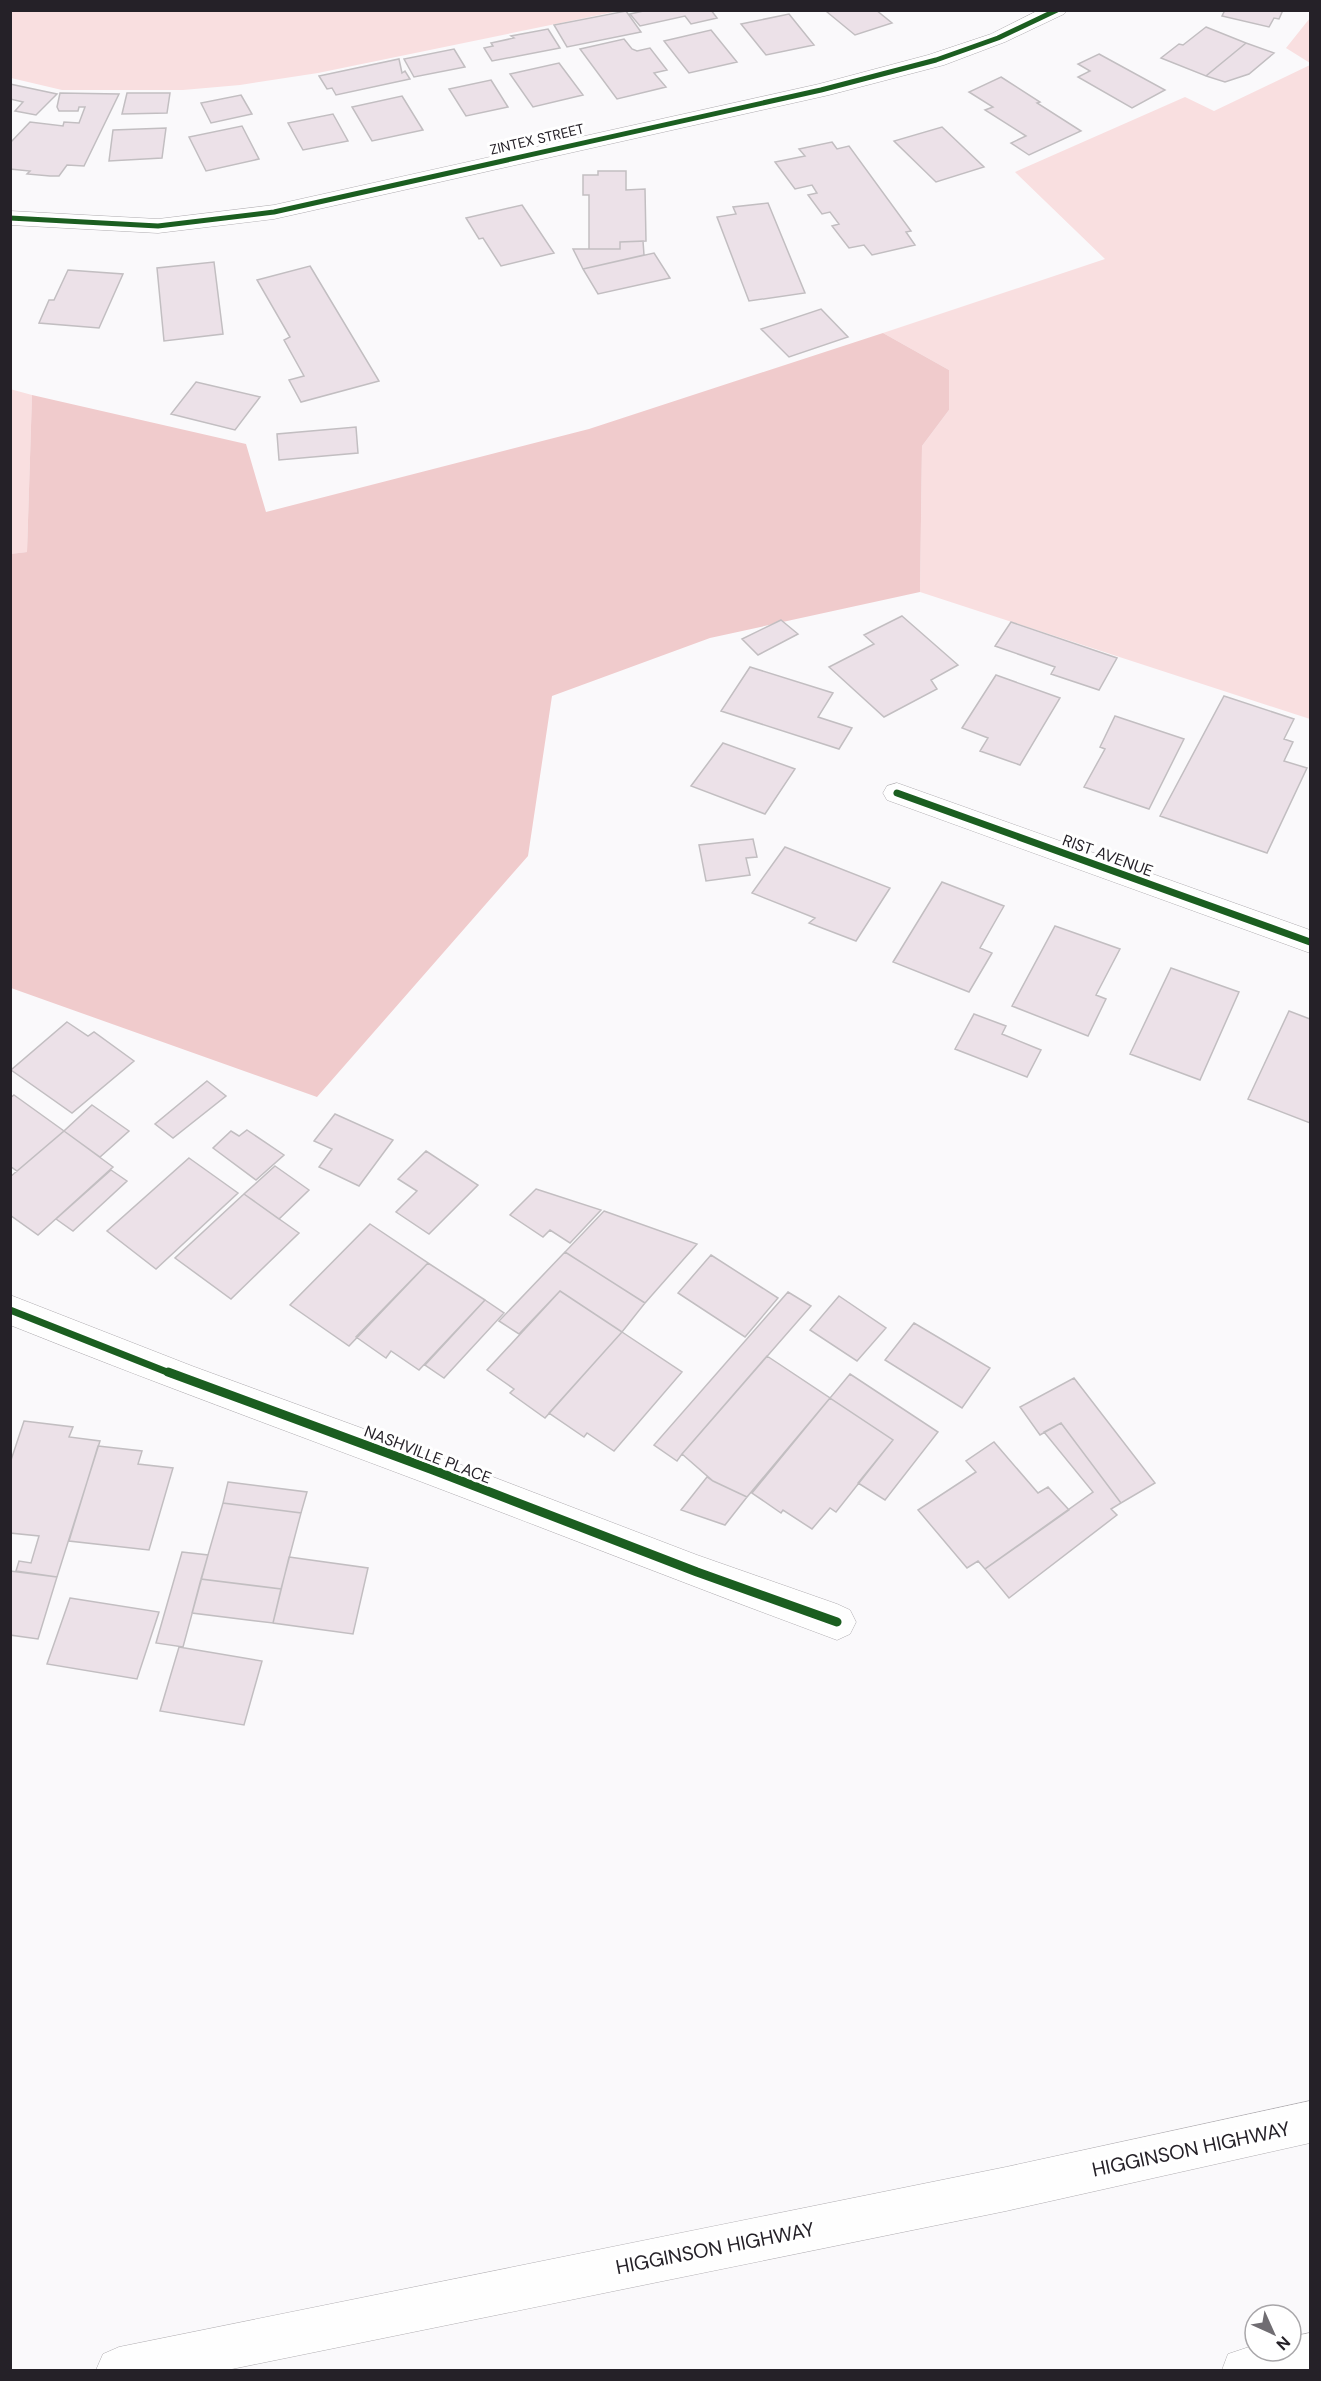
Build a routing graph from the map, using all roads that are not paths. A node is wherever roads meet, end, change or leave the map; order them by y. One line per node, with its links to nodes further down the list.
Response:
1 (1057, 10): 2 (main road, ZINTEX STREET)
2 (10, 218)
3 (897, 793): 4 (main road, RIST AVENUE)
4 (1311, 942)
5 (10, 1310): 6 (main road, NASHVILLE PLACE)
6 (837, 1622)
7 (1311, 2122): 9 (main road, HIGGINSON HIGHWAY)
8 (1311, 2355): 10 (main road)
9 (119, 2370)
10 (1244, 2370)

